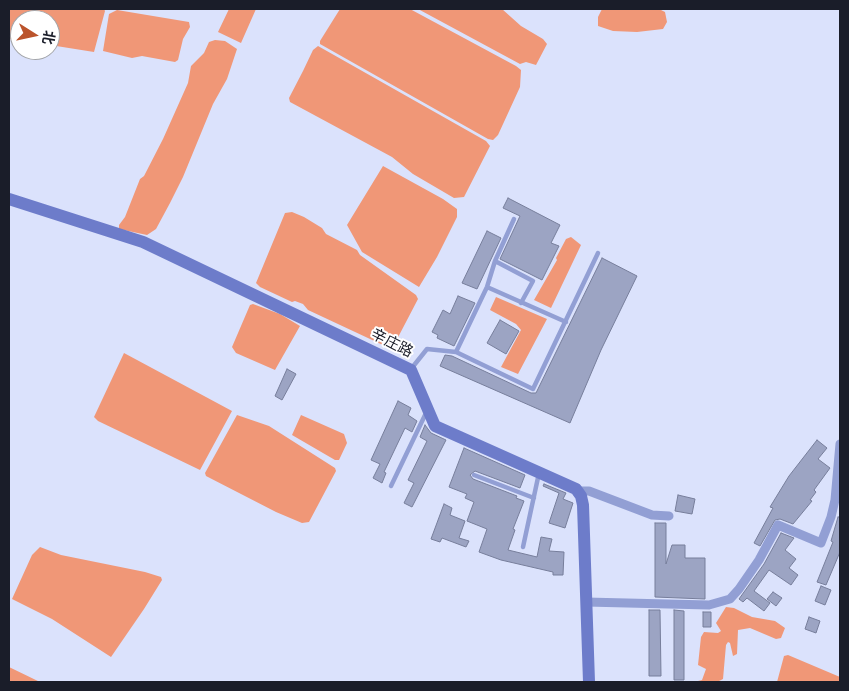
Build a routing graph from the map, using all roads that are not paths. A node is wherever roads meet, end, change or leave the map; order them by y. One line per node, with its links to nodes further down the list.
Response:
1 (9, 199): 9 (street, 辛庄路)
2 (514, 219): 4 (lane)
3 (598, 253): 7 (lane)
4 (494, 261): 5 (lane); 6 (lane)
5 (487, 287): 6 (lane); 8 (lane)
6 (521, 303): 7 (lane)
7 (566, 322): 8 (lane)
8 (456, 352): 9 (lane)
9 (411, 370): 10 (street, 辛庄路)
10 (428, 409): 12 (street, 辛庄路); 14 (lane)
11 (840, 444): 19 (street)
12 (540, 472): 15 (street, 辛庄路); 16 (lane)
13 (474, 475): 16 (lane)
14 (391, 486)
15 (578, 491): 17 (street); 19 (street)
16 (534, 498): 18 (lane)
17 (669, 516)
18 (522, 547)
19 (586, 602): 20 (street)
20 (589, 682)

